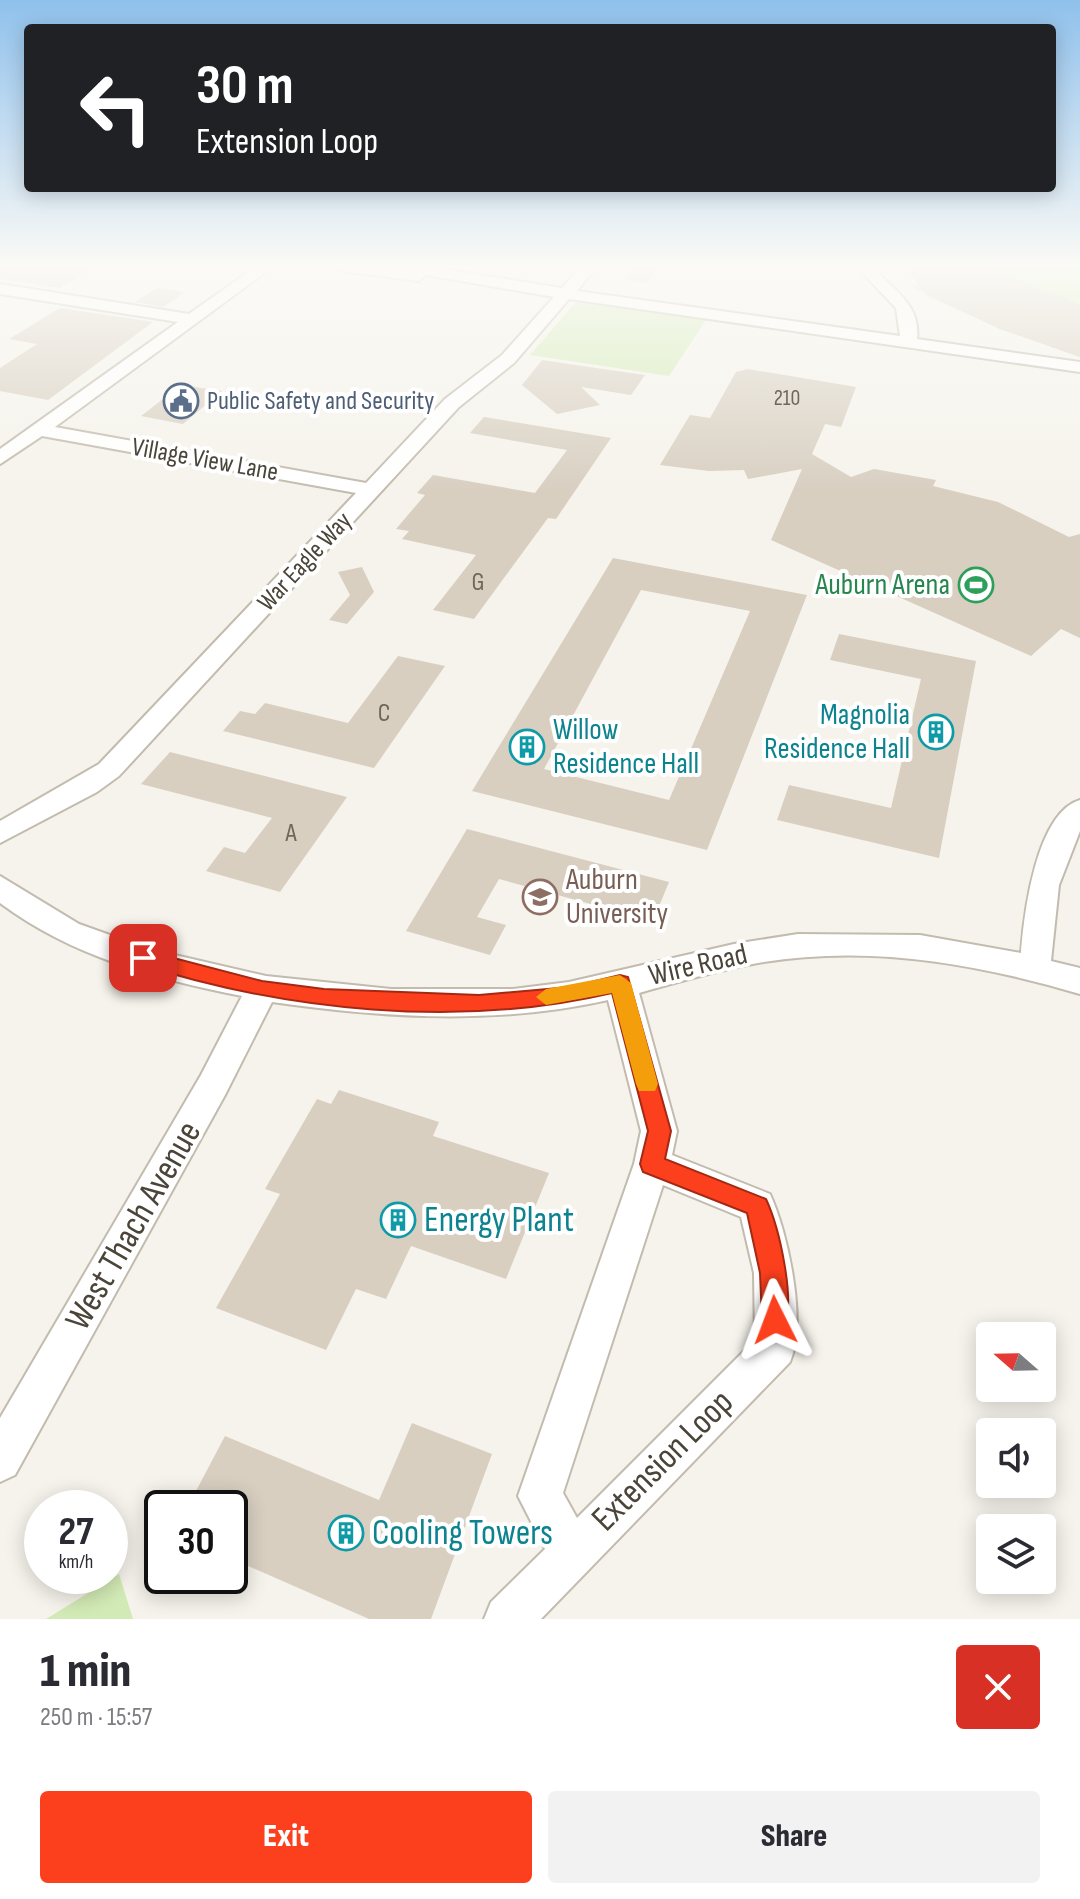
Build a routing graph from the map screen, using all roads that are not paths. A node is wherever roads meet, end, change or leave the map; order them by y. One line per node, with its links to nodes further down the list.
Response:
1 (161, 342): 5 (street)
2 (523, 342): 7 (street, War Eagle Way)
3 (912, 342): 4 (street)
4 (1080, 367)
5 (38, 430): 6 (street); 7 (street, Village View Lane)
6 (0, 458)
7 (371, 490): 9 (street, War Eagle Way)
8 (1080, 810): 11 (street)
9 (0, 833)
10 (0, 887): 14 (street, Wire Road)
11 (1035, 968): 12 (street, Wire Road); 13 (street, Wire Road)
12 (1080, 981)
13 (620, 983): 14 (street, Wire Road); 15 (street, Extension Loop)
14 (262, 989): 16 (street, West Thach Avenue)
15 (652, 1164): 17 (street, Extension Loop); 17 (street, Extension Loop)
16 (0, 1460)
17 (571, 1552): 18 (street, Extension Loop)
18 (508, 1619)

